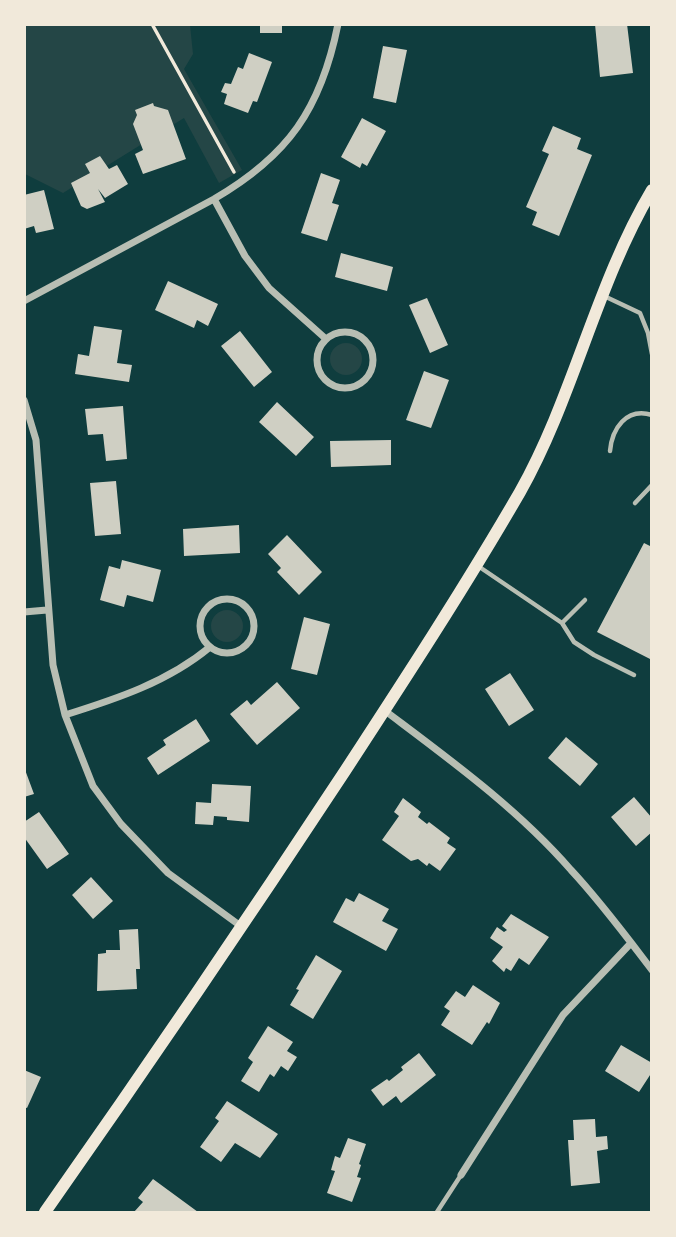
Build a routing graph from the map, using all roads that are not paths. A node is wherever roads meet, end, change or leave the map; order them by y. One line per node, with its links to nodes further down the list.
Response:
1 (338, 24): 3 (street)
2 (652, 190): 4 (main road)
3 (214, 199): 5 (street); 6 (street)
4 (603, 295): 7 (lane); 13 (main road)
5 (24, 301)
6 (326, 339): 6 (street)
7 (652, 354)
8 (24, 400): 15 (street)
9 (652, 415): 10 (lane)
10 (610, 451)
11 (652, 485): 12 (lane)
12 (635, 503)
13 (477, 565): 17 (lane); 20 (main road)
14 (585, 600): 17 (lane)
15 (47, 610): 16 (street); 21 (street)
16 (24, 612)
17 (562, 623): 19 (lane)
18 (210, 647): 18 (street); 21 (street)
19 (634, 675)
20 (384, 710): 22 (main road); 23 (street)
21 (65, 715): 22 (street)
22 (242, 927): 26 (main road)
23 (631, 943): 24 (street); 25 (street)
24 (652, 970)
25 (461, 1175): 27 (lane)
26 (45, 1213)
27 (437, 1213)

